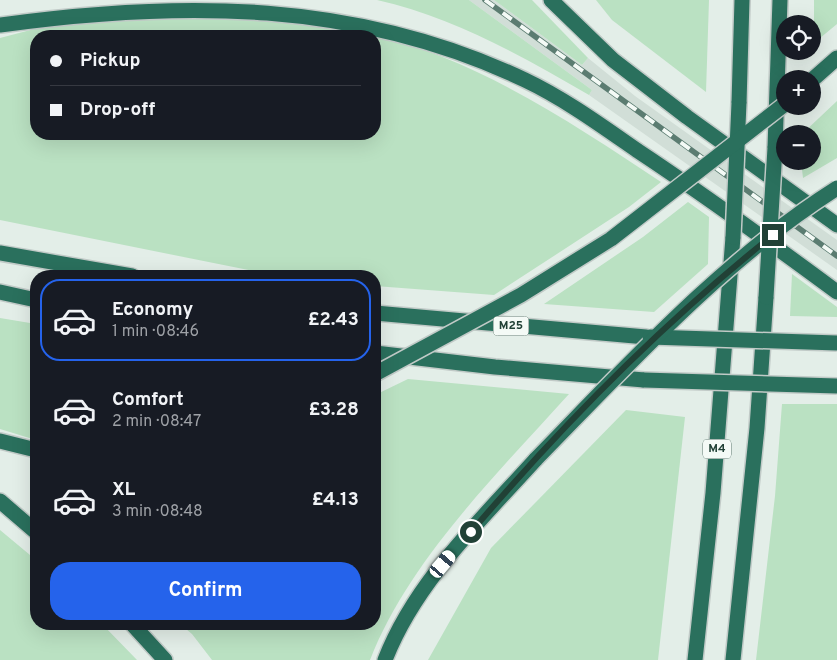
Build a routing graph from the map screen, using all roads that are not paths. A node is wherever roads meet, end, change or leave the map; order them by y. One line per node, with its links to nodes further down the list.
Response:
1 (551, 0): 9 (highway)
2 (742, 0): 27 (highway, M4, bridge)
3 (780, 0): 28 (highway, bridge)
4 (0, 25): 13 (highway)
5 (837, 58): 6 (highway)
6 (821, 72)
7 (776, 111): 18 (highway, bridge)
8 (837, 188): 26 (highway, bridge)
9 (837, 225)
10 (0, 253): 11 (highway)
11 (98, 270)
12 (0, 292): 14 (highway)
13 (837, 292)
14 (30, 299)
15 (381, 314): 16 (highway, M25, bridge)
16 (837, 343)
17 (381, 354): 19 (highway, bridge)
18 (381, 371)
19 (837, 386)
20 (0, 441): 21 (highway)
21 (30, 448)
22 (0, 501): 23 (highway)
23 (30, 527)
24 (138, 630): 25 (highway)
25 (165, 660)
26 (385, 660)
27 (695, 660)
28 (733, 660)

